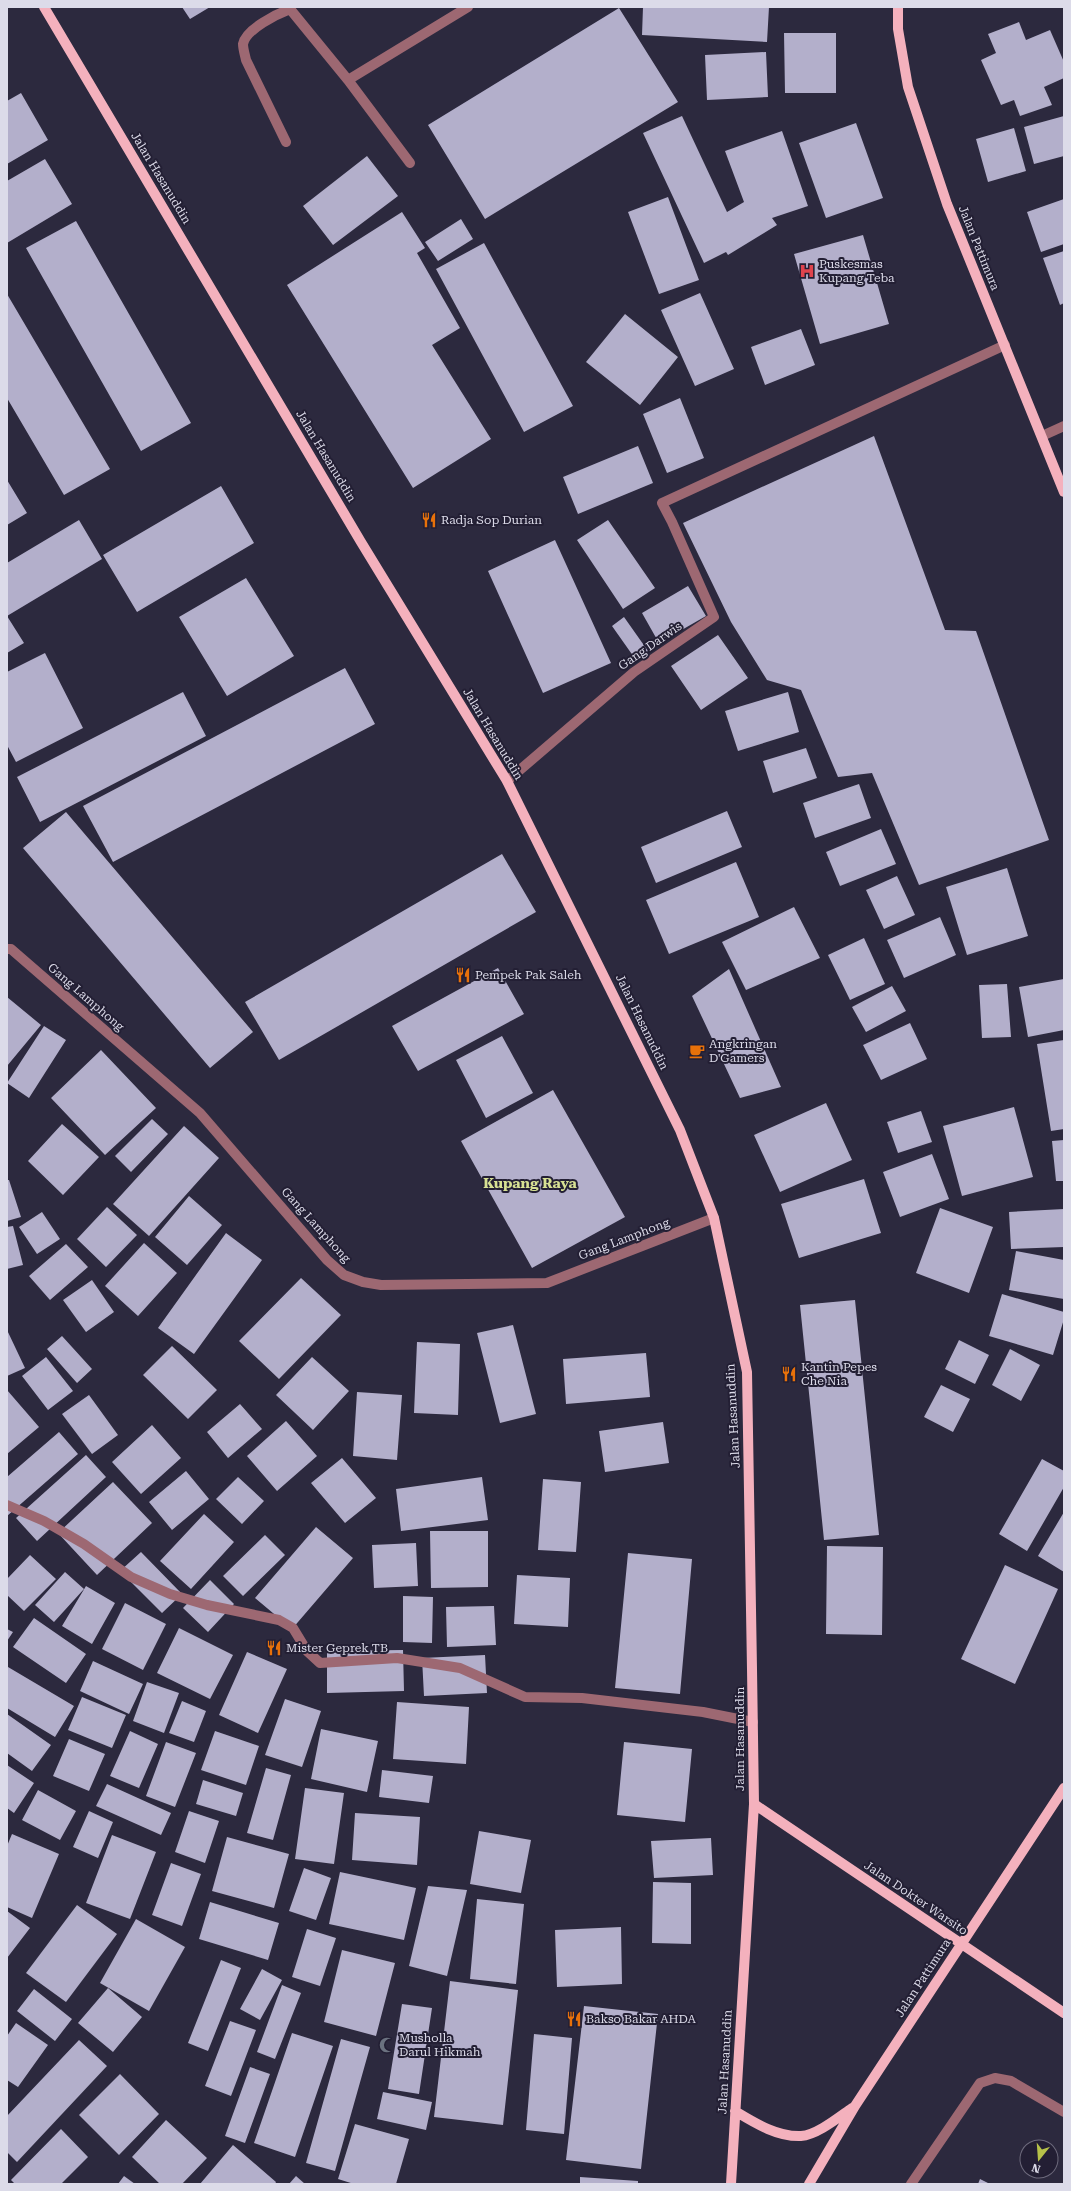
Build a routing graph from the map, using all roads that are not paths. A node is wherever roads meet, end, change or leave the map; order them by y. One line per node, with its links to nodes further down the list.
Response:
1 (44, 7): 12 (main road, Jalan Hasanuddin)
2 (468, 7): 5 (street)
3 (898, 7): 8 (main road, Jalan Pattimura)
4 (289, 8): 5 (street); 6 (street)
5 (348, 80): 7 (street)
6 (286, 142)
7 (410, 163)
8 (1005, 345): 10 (main road, Jalan Pattimura); 12 (street, Gang Darwis)
9 (1064, 426): 10 (street)
10 (1042, 436): 11 (main road, Jalan Pattimura)
11 (1064, 492)
12 (507, 781): 14 (main road, Jalan Hasanuddin)
13 (7, 949): 14 (street, Gang Lamphong)
14 (714, 1218): 16 (main road, Jalan Hasanuddin)
15 (7, 1505): 16 (street)
16 (753, 1722): 18 (main road, Jalan Hasanuddin)
17 (1064, 1788): 19 (main road, Jalan Pattimura)
18 (754, 1804): 19 (main road, Jalan Dokter Warsito); 22 (main road, Jalan Hasanuddin)
19 (961, 1944): 20 (main road, Jalan Dokter Warsito); 21 (main road, Jalan Pattimura)
20 (1064, 2013)
21 (855, 2106): 22 (main road); 25 (main road, Jalan Pattimura)
22 (735, 2112): 24 (main road, Jalan Hasanuddin)
23 (1064, 2112): 26 (street)
24 (731, 2184)
25 (809, 2184)
26 (911, 2184)

